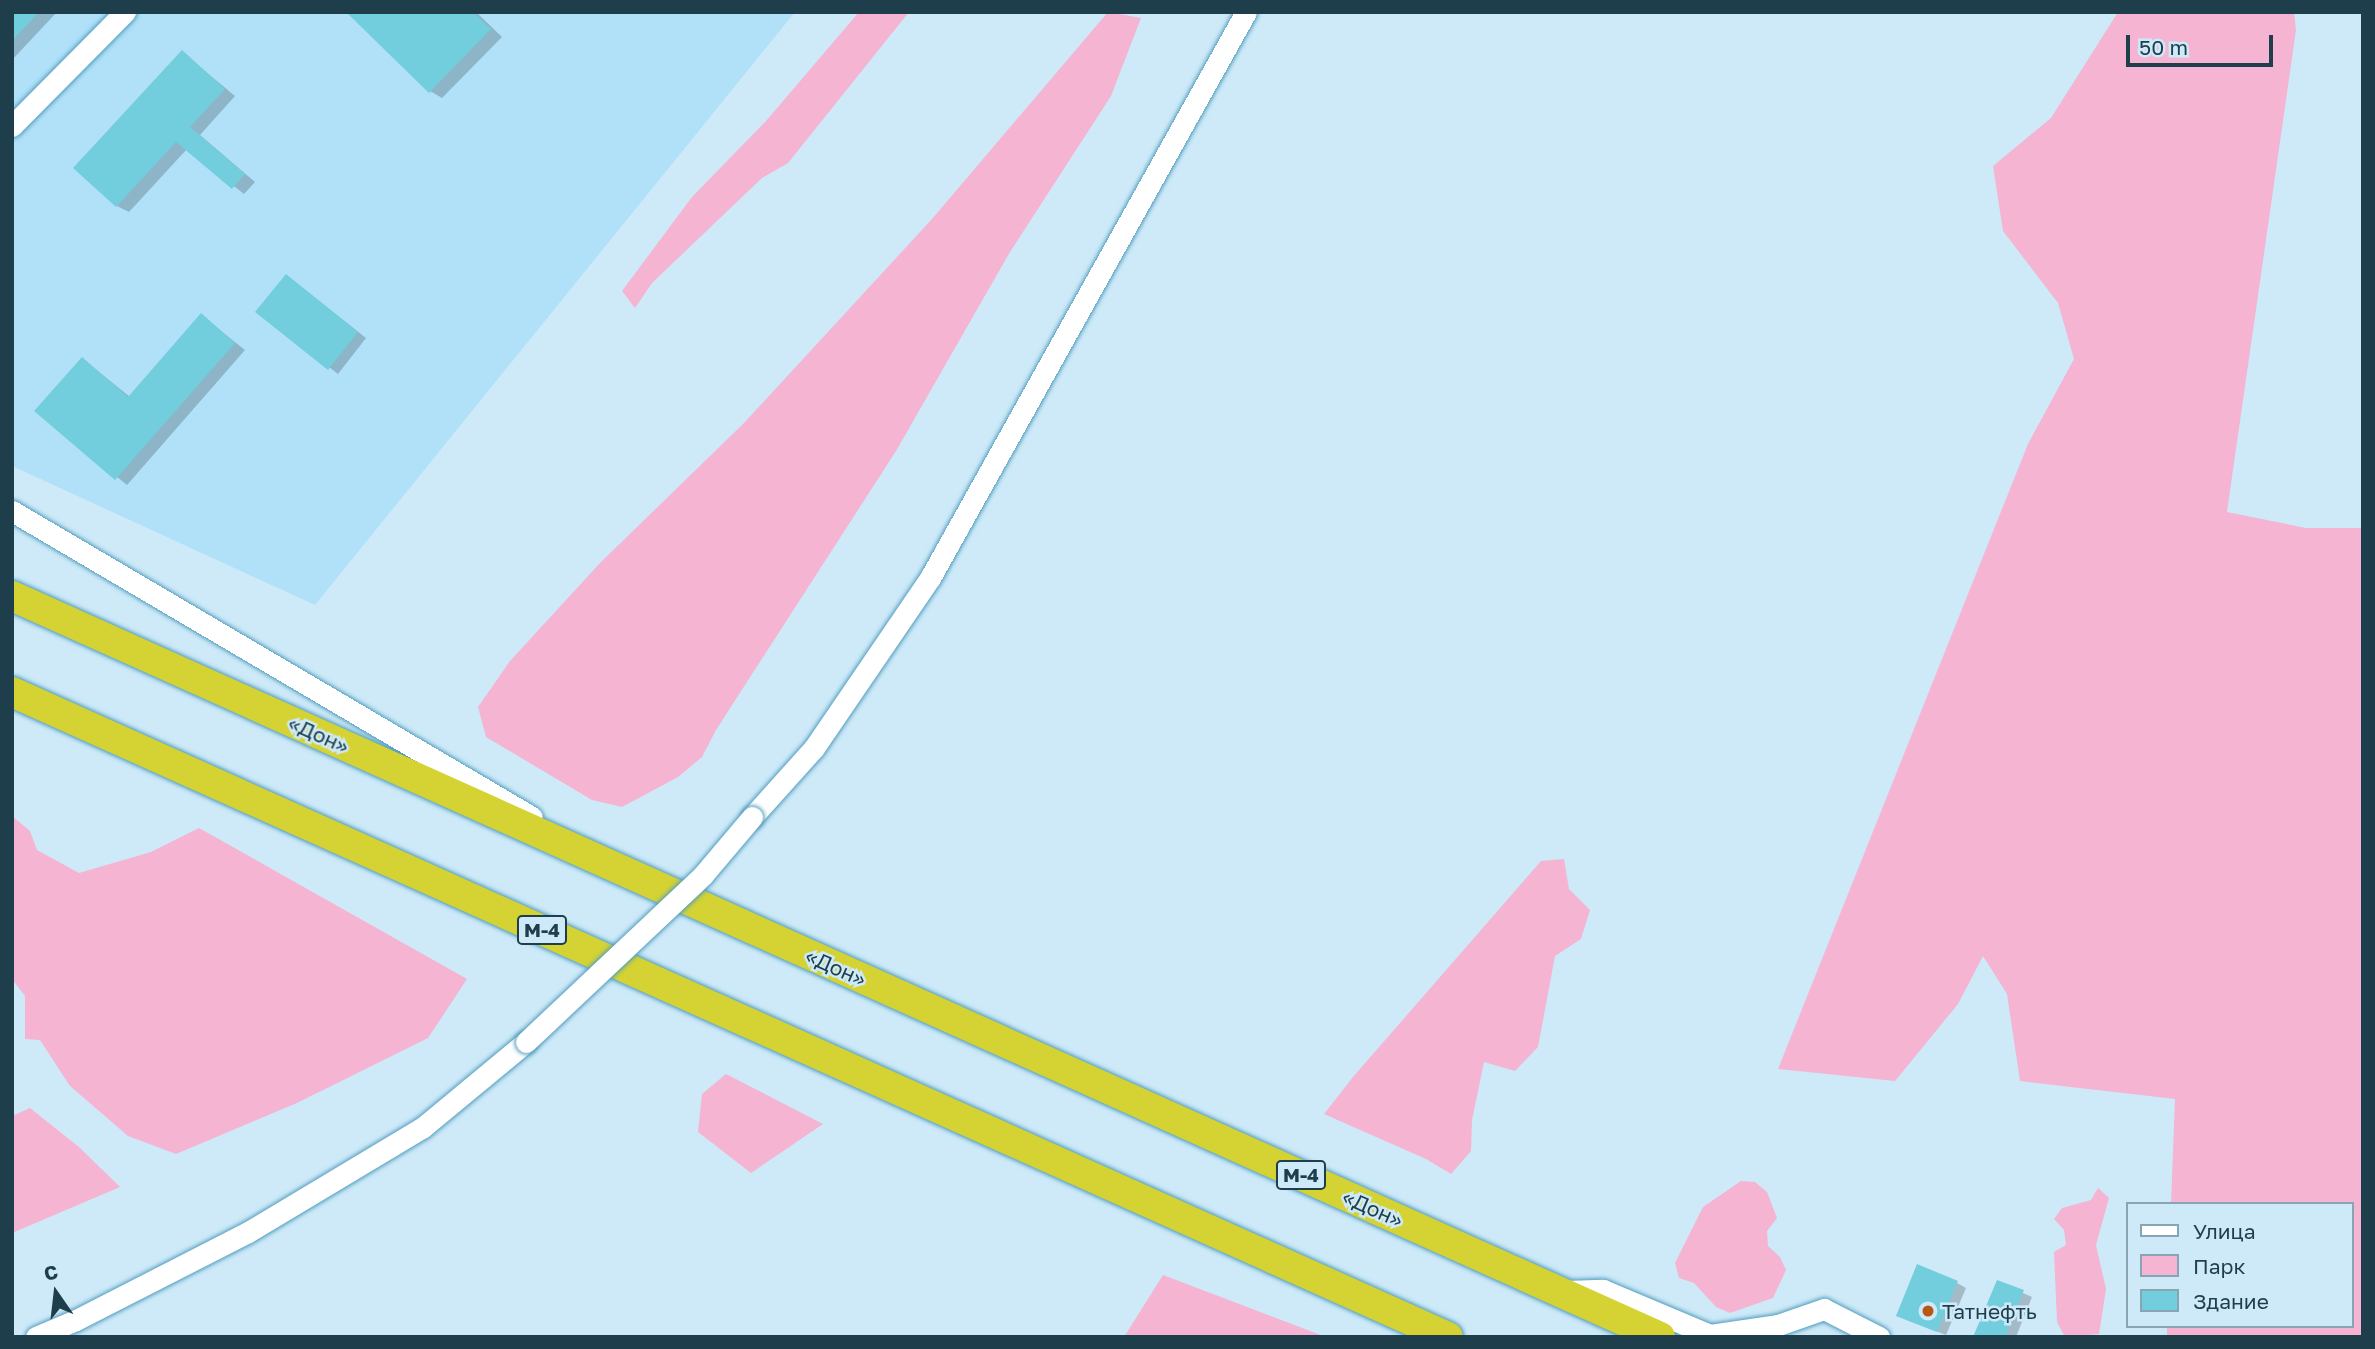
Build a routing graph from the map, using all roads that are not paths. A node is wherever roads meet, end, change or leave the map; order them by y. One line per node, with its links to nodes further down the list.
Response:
1 (125, 12): 3 (street)
2 (1246, 12): 10 (street, bridge)
3 (12, 126)
4 (12, 511): 7 (street)
5 (12, 596): 7 (highway, «Дон» / М-4)
6 (12, 692): 9 (highway, М-4)
7 (628, 873): 8 (highway, «Дон» / М-4)
8 (1558, 1291): 12 (highway, «Дон» / М-4); 13 (street)
9 (1426, 1330): 11 (highway, М-4)
10 (36, 1337)
11 (1448, 1337)
12 (1660, 1337)
13 (1879, 1337)

